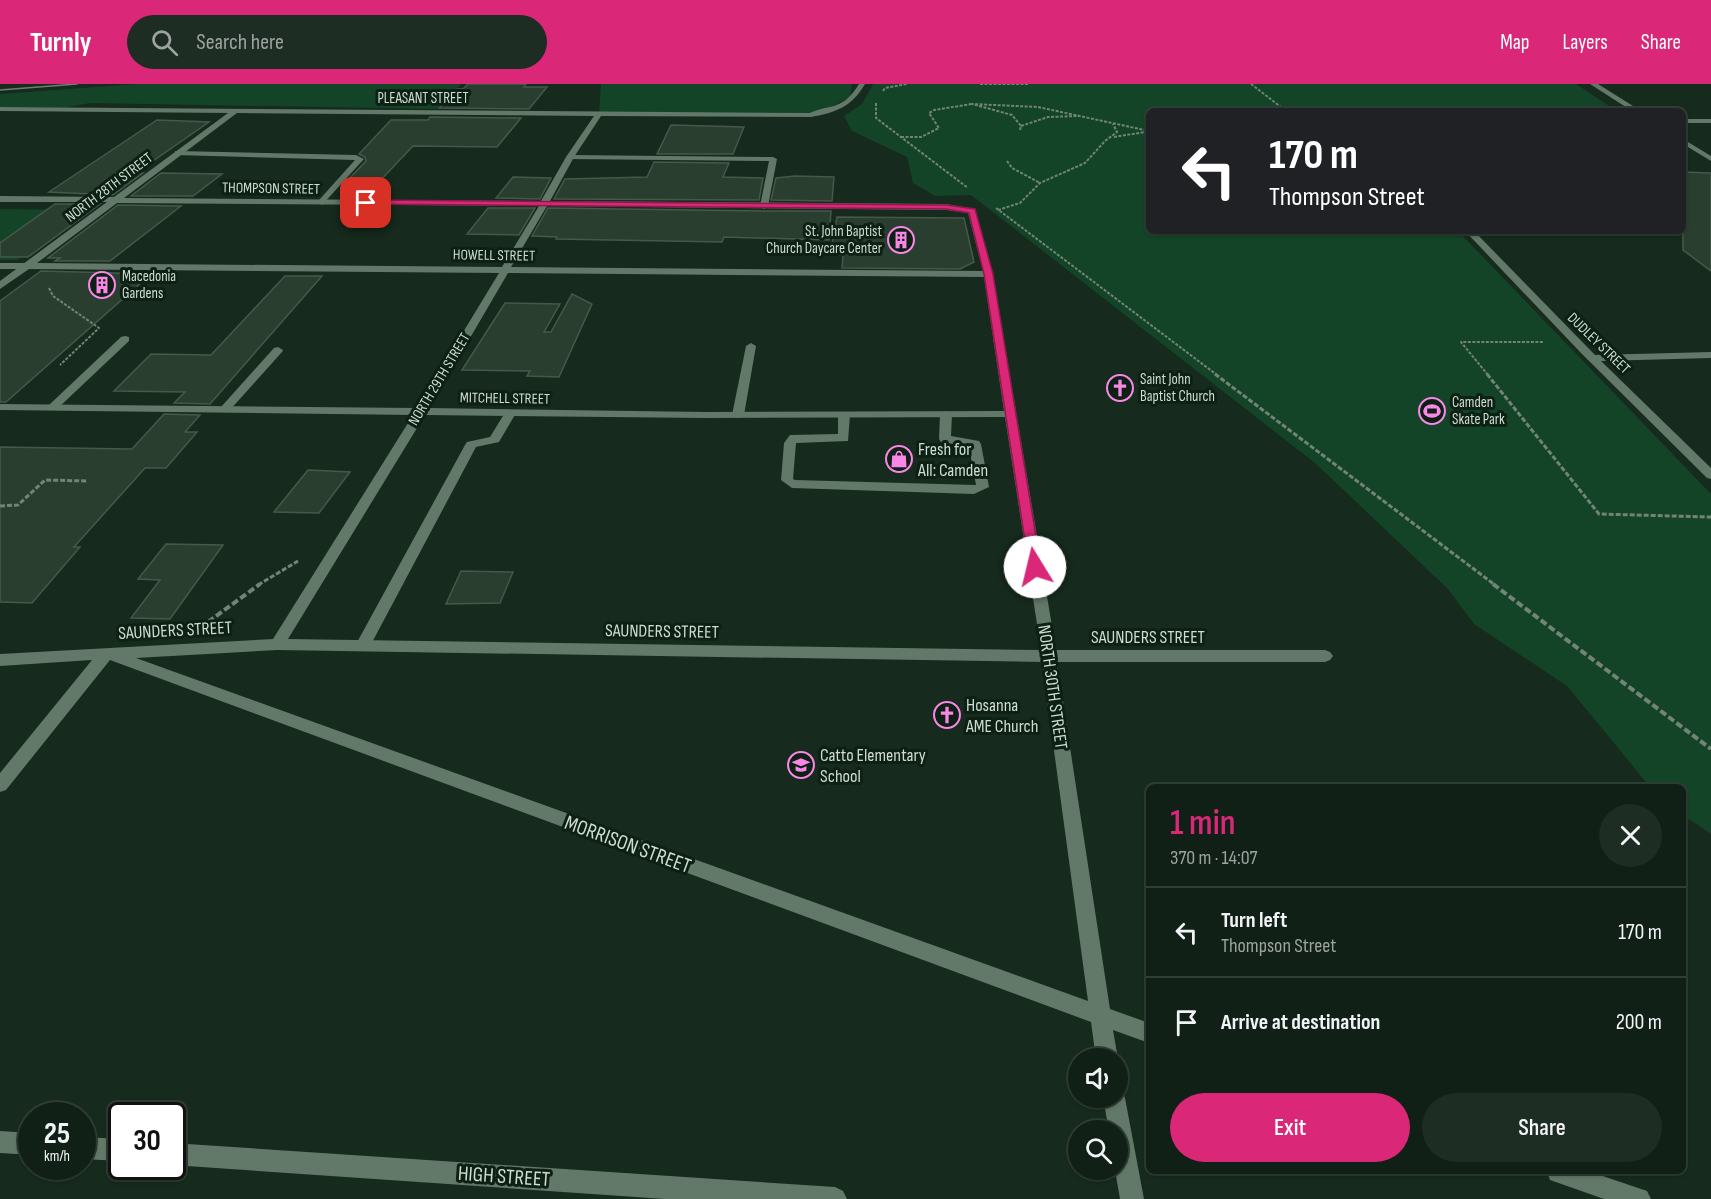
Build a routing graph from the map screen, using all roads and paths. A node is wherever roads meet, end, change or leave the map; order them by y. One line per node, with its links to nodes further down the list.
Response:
1 (862, 84): 12 (street, PLEASANT STREET)
2 (907, 84): 21 (path)
3 (980, 84): 4 (path)
4 (1029, 84)
5 (1251, 84): 8 (path)
6 (1593, 84): 9 (street)
7 (972, 104): 13 (path); 17 (path); 21 (path)
8 (1282, 108)
9 (1631, 108)
10 (0, 109): 11 (street, PLEASANT STREET)
11 (236, 111): 12 (street, PLEASANT STREET); 24 (street, NORTH 28TH STREET)
12 (599, 113): 25 (street, NORTH 29TH STREET)
13 (1091, 117): 16 (path); 17 (path)
14 (1686, 121): 15 (street)
15 (1711, 121)
16 (1109, 122): 19 (path); 22 (path)
17 (1021, 126): 18 (path)
18 (1020, 130)
19 (1146, 131)
20 (1146, 132): 22 (path)
21 (901, 137): 29 (path)
22 (1110, 138): 28 (path)
23 (1686, 143): 26 (street)
24 (178, 153): 31 (street, NORTH 28TH STREET); 32 (street)
25 (570, 158): 34 (street, NORTH 29TH STREET); 35 (street)
26 (1711, 159)
27 (1007, 161): 28 (path)
28 (1040, 183): 36 (path)
29 (972, 190)
30 (0, 199): 31 (street, THOMPSON STREET)
31 (116, 200): 32 (street, THOMPSON STREET); 40 (street, NORTH 28TH STREET)
32 (322, 202): 34 (street, THOMPSON STREET)
33 (989, 203): 36 (path)
34 (544, 204): 35 (street, THOMPSON STREET); 41 (street, NORTH 29TH STREET)
35 (764, 206): 37 (street, THOMPSON STREET)
36 (998, 210): 73 (path)
37 (972, 211): 42 (street, NORTH 30TH STREET)
38 (1471, 234): 50 (street, DUDLEY STREET)
39 (0, 266): 40 (street, HOWELL STREET)
40 (28, 266): 41 (street, HOWELL STREET); 44 (street, NORTH 28TH STREET)
41 (503, 270): 42 (street, HOWELL STREET); 55 (street, NORTH 29TH STREET)
42 (988, 274): 58 (street, NORTH 30TH STREET)
43 (45, 283): 51 (path)
44 (0, 286)
45 (125, 339): 53 (street)
46 (1555, 342): 64 (path)
47 (751, 346): 59 (street)
48 (278, 350): 54 (street)
49 (1711, 355): 50 (street)
50 (1594, 358): 61 (street, DUDLEY STREET)
51 (57, 369)
52 (1, 408): 53 (street, MITCHELL STREET)
53 (53, 408): 54 (street, MITCHELL STREET)
54 (225, 409): 55 (street, MITCHELL STREET)
55 (421, 412): 56 (street, MITCHELL STREET); 67 (street, NORTH 29TH STREET)
56 (510, 413): 59 (street, MITCHELL STREET); 68 (street)
57 (946, 414): 58 (street, MITCHELL STREET); 60 (street, MITCHELL STREET); 60 (street)
58 (1010, 414): 70 (street, NORTH 30TH STREET)
59 (738, 415): 60 (street, MITCHELL STREET)
60 (844, 415)
61 (1711, 474)
62 (87, 481): 63 (path)
63 (0, 506)
64 (1711, 517)
65 (300, 560): 66 (path)
66 (207, 622)
67 (277, 644): 68 (street, SAUNDERS STREET); 69 (street, SAUNDERS STREET)
68 (363, 646): 70 (street, SAUNDERS STREET)
69 (106, 653): 72 (street, SAUNDERS STREET); 74 (street); 75 (street, MORRISON STREET)
70 (1049, 656): 71 (street, SAUNDERS STREET); 75 (street, NORTH 30TH STREET)
71 (1324, 656)
72 (0, 660)
73 (1711, 749)
74 (0, 785)
75 (1099, 1016): 76 (street, MORRISON STREET); 77 (street, NORTH 30TH STREET)
76 (1146, 1032)
77 (1105, 1048)
78 (1116, 1108): 84 (street)
79 (0, 1142): 80 (street)
80 (18, 1143)
81 (186, 1155): 83 (street, HIGH STREET)
82 (1564, 1174): 85 (street)
83 (835, 1199)
84 (1132, 1199)
85 (1639, 1199)

